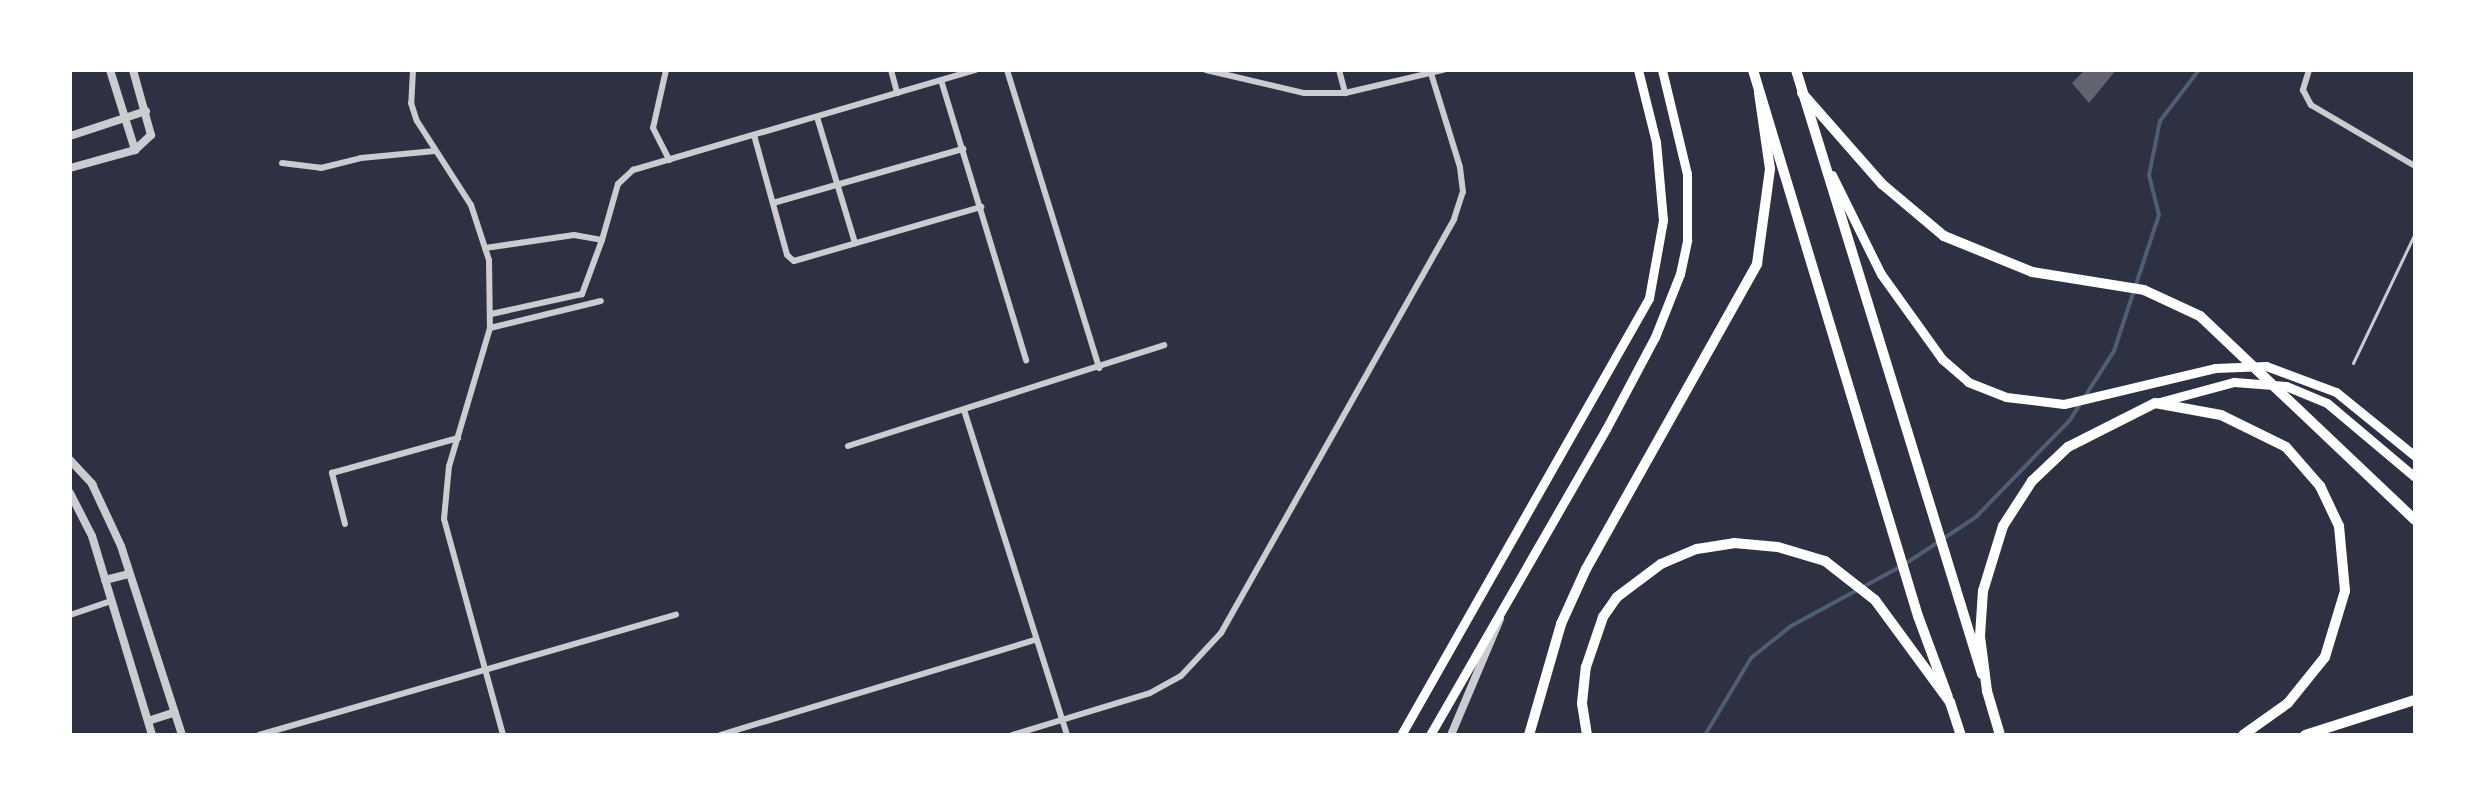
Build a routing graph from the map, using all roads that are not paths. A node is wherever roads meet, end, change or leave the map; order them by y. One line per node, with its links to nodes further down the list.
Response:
1 (110, 70): 26 (street)
2 (133, 70): 24 (street)
3 (413, 70): 31 (street)
4 (666, 70): 32 (street)
5 (891, 70): 20 (street)
6 (976, 70): 17 (street)
7 (1007, 70): 50 (street)
8 (1206, 70): 21 (street)
9 (1339, 70): 21 (street)
10 (1443, 70): 16 (street)
11 (1638, 70): 19 (main road)
12 (1662, 70): 18 (main road)
13 (1753, 70): 22 (main road)
14 (1796, 70): 23 (main road)
15 (2309, 70): 34 (street)
16 (1431, 71): 21 (street); 73 (street)
17 (941, 80): 20 (street); 29 (street)
18 (1666, 86): 19 (main road); 64 (main road)
19 (1645, 92): 82 (main road)
20 (897, 93): 25 (street)
21 (1345, 93)
22 (1759, 93): 71 (main road); 85 (main road)
23 (1802, 93): 36 (main road); 59 (main road)
24 (146, 111): 26 (street); 30 (street)
25 (817, 117): 27 (street); 37 (street)
26 (126, 118): 28 (street); 30 (street)
27 (754, 135): 32 (street); 38 (street)
28 (70, 136)
29 (963, 149): 37 (street); 39 (street)
30 (135, 150): 35 (street)
31 (435, 151): 33 (street); 43 (street)
32 (669, 160): 41 (street)
33 (282, 163)
34 (2415, 166)
35 (70, 168)
36 (1829, 168): 55 (main road); 69 (main road)
37 (837, 185): 38 (street); 42 (street)
38 (773, 203): 42 (street)
39 (981, 207): 42 (street); 48 (street)
40 (2415, 233): 49 (lane)
41 (602, 240): 43 (street); 45 (street)
42 (855, 243)
43 (485, 248): 45 (street)
44 (601, 301): 46 (street)
45 (491, 314): 46 (street)
46 (490, 328): 53 (street)
47 (1164, 345): 50 (street)
48 (1026, 360)
49 (2353, 363)
50 (1099, 368): 52 (street)
51 (2155, 403): 57 (main road); 69 (main road); 89 (main road)
52 (964, 410): 54 (street); 67 (street)
53 (458, 438): 60 (street); 68 (street)
54 (848, 446)
55 (2415, 456)
56 (70, 460): 61 (street)
57 (2415, 477)
58 (70, 493): 62 (street)
59 (2415, 520)
60 (345, 524)
61 (129, 574): 62 (street); 72 (street)
62 (105, 580): 63 (street)
63 (111, 601): 65 (street); 74 (street)
64 (1506, 603): 83 (main road); 84 (street)
65 (70, 615)
66 (676, 615): 68 (street)
67 (1035, 640): 73 (street); 79 (street)
68 (484, 670): 77 (street); 78 (street)
69 (1987, 691): 88 (main road)
70 (2415, 700): 90 (main road)
71 (1950, 702): 86 (main road); 87 (main road)
72 (175, 712): 74 (street); 76 (street)
73 (1063, 719): 80 (street); 81 (street)
74 (148, 721): 75 (street)
75 (152, 735)
76 (182, 735)
77 (259, 735)
78 (503, 735)
79 (720, 735)
80 (1012, 735)
81 (1067, 735)
82 (1401, 735)
83 (1430, 735)
84 (1451, 735)
85 (1529, 735)
86 (1587, 735)
87 (1961, 735)
88 (2000, 735)
89 (2243, 735)
90 (2305, 735)

